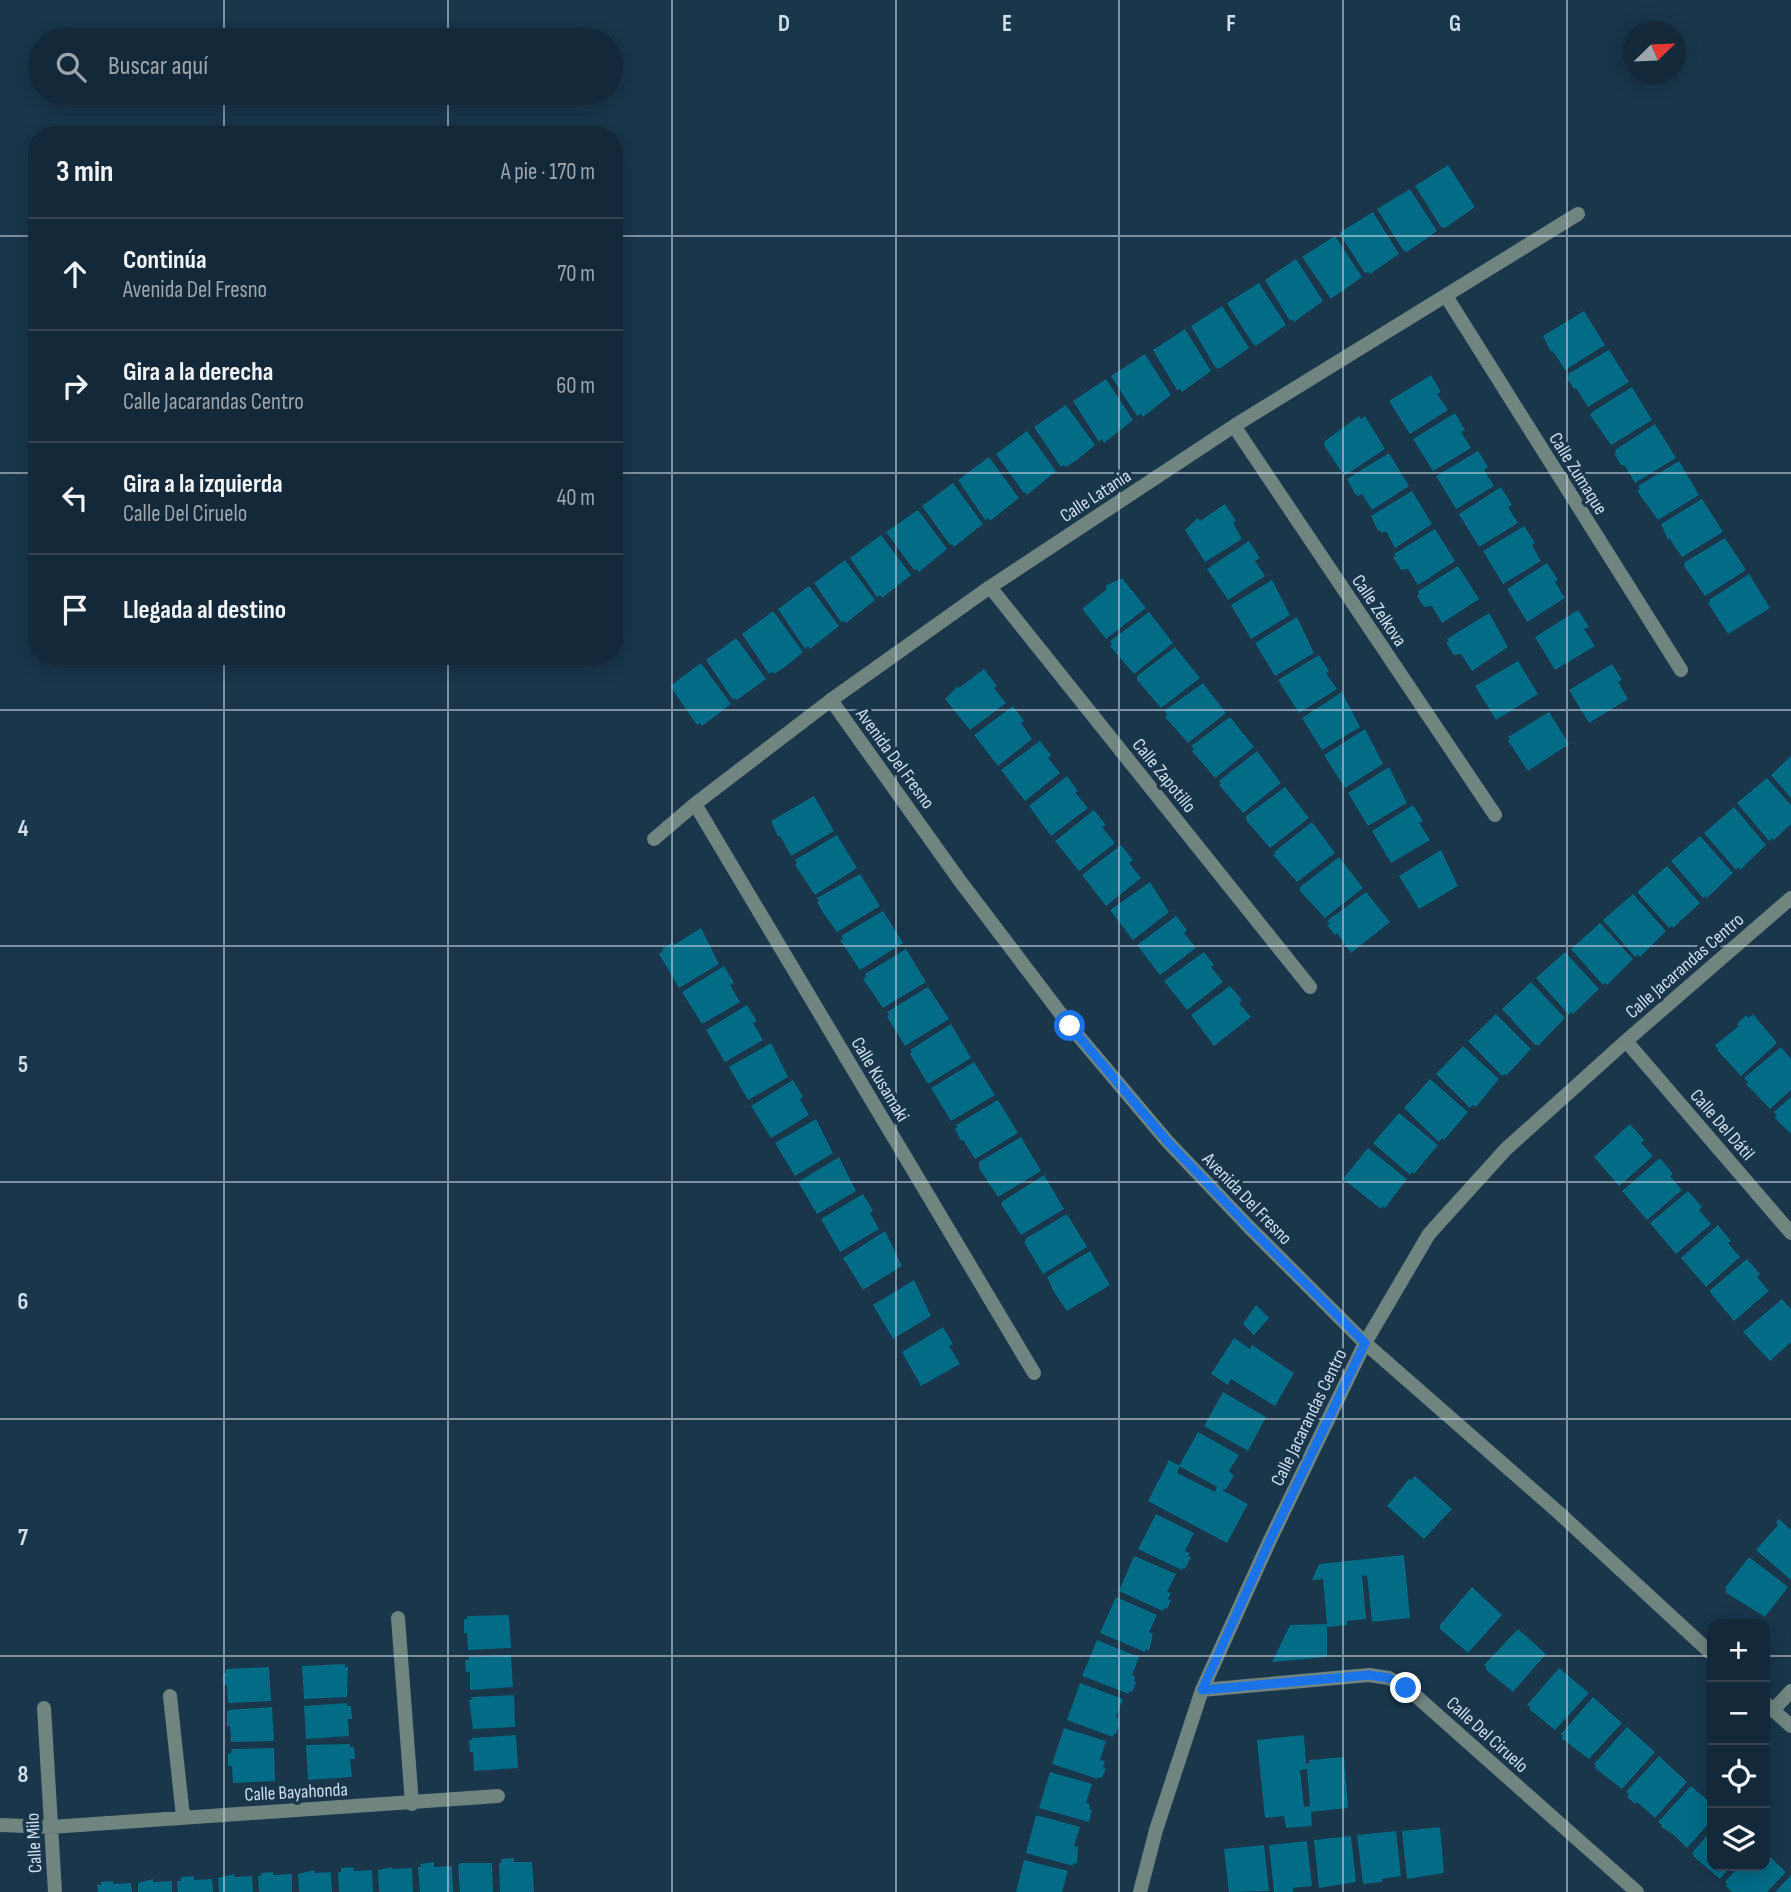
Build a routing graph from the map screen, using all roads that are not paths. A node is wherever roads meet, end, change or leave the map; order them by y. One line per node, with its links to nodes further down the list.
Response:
1 (1578, 214): 2 (street, Calle Latania)
2 (1446, 296): 3 (street, Calle Latania); 5 (street, Calle Zumaque)
3 (1234, 426): 4 (street, Calle Latania); 8 (street, Calle Zelkova)
4 (990, 587): 6 (street, Calle Latania); 11 (street, Calle Zapotillo)
5 (1681, 670)
6 (831, 700): 7 (street, Calle Latania); 14 (street, Avenida Del Fresno)
7 (695, 804): 9 (street, Calle Latania); 15 (street, Calle Kusamaki)
8 (1494, 815)
9 (654, 839)
10 (1791, 898): 12 (street, Calle Jacarandas Centro)
11 (1310, 987)
12 (1626, 1041): 13 (street, Calle Del Dátil); 14 (street, Calle Jacarandas Centro)
13 (1791, 1233)
14 (1365, 1343): 17 (street, Avenida Del Fresno); 18 (street, Calle Jacarandas Centro)
15 (1034, 1373)
16 (398, 1618): 26 (street)
17 (1707, 1649)
18 (1202, 1690): 31 (street, Calle Jacarandas Centro); 32 (street, Calle Del Ciruelo)
19 (1791, 1691): 21 (street)
20 (170, 1696): 27 (street)
21 (1770, 1705)
22 (1770, 1707): 24 (street)
23 (44, 1708): 29 (street, Calle Milo)
24 (1791, 1726)
25 (498, 1796): 26 (street, Calle Bayahonda)
26 (412, 1804): 27 (street, Calle Bayahonda)
27 (183, 1816): 29 (street, Calle Bayahonda)
28 (0, 1825): 29 (street, Calle Bayahonda)
29 (51, 1827): 30 (street, Calle Milo)
30 (55, 1892)
31 (1140, 1892)
32 (1637, 1892)

